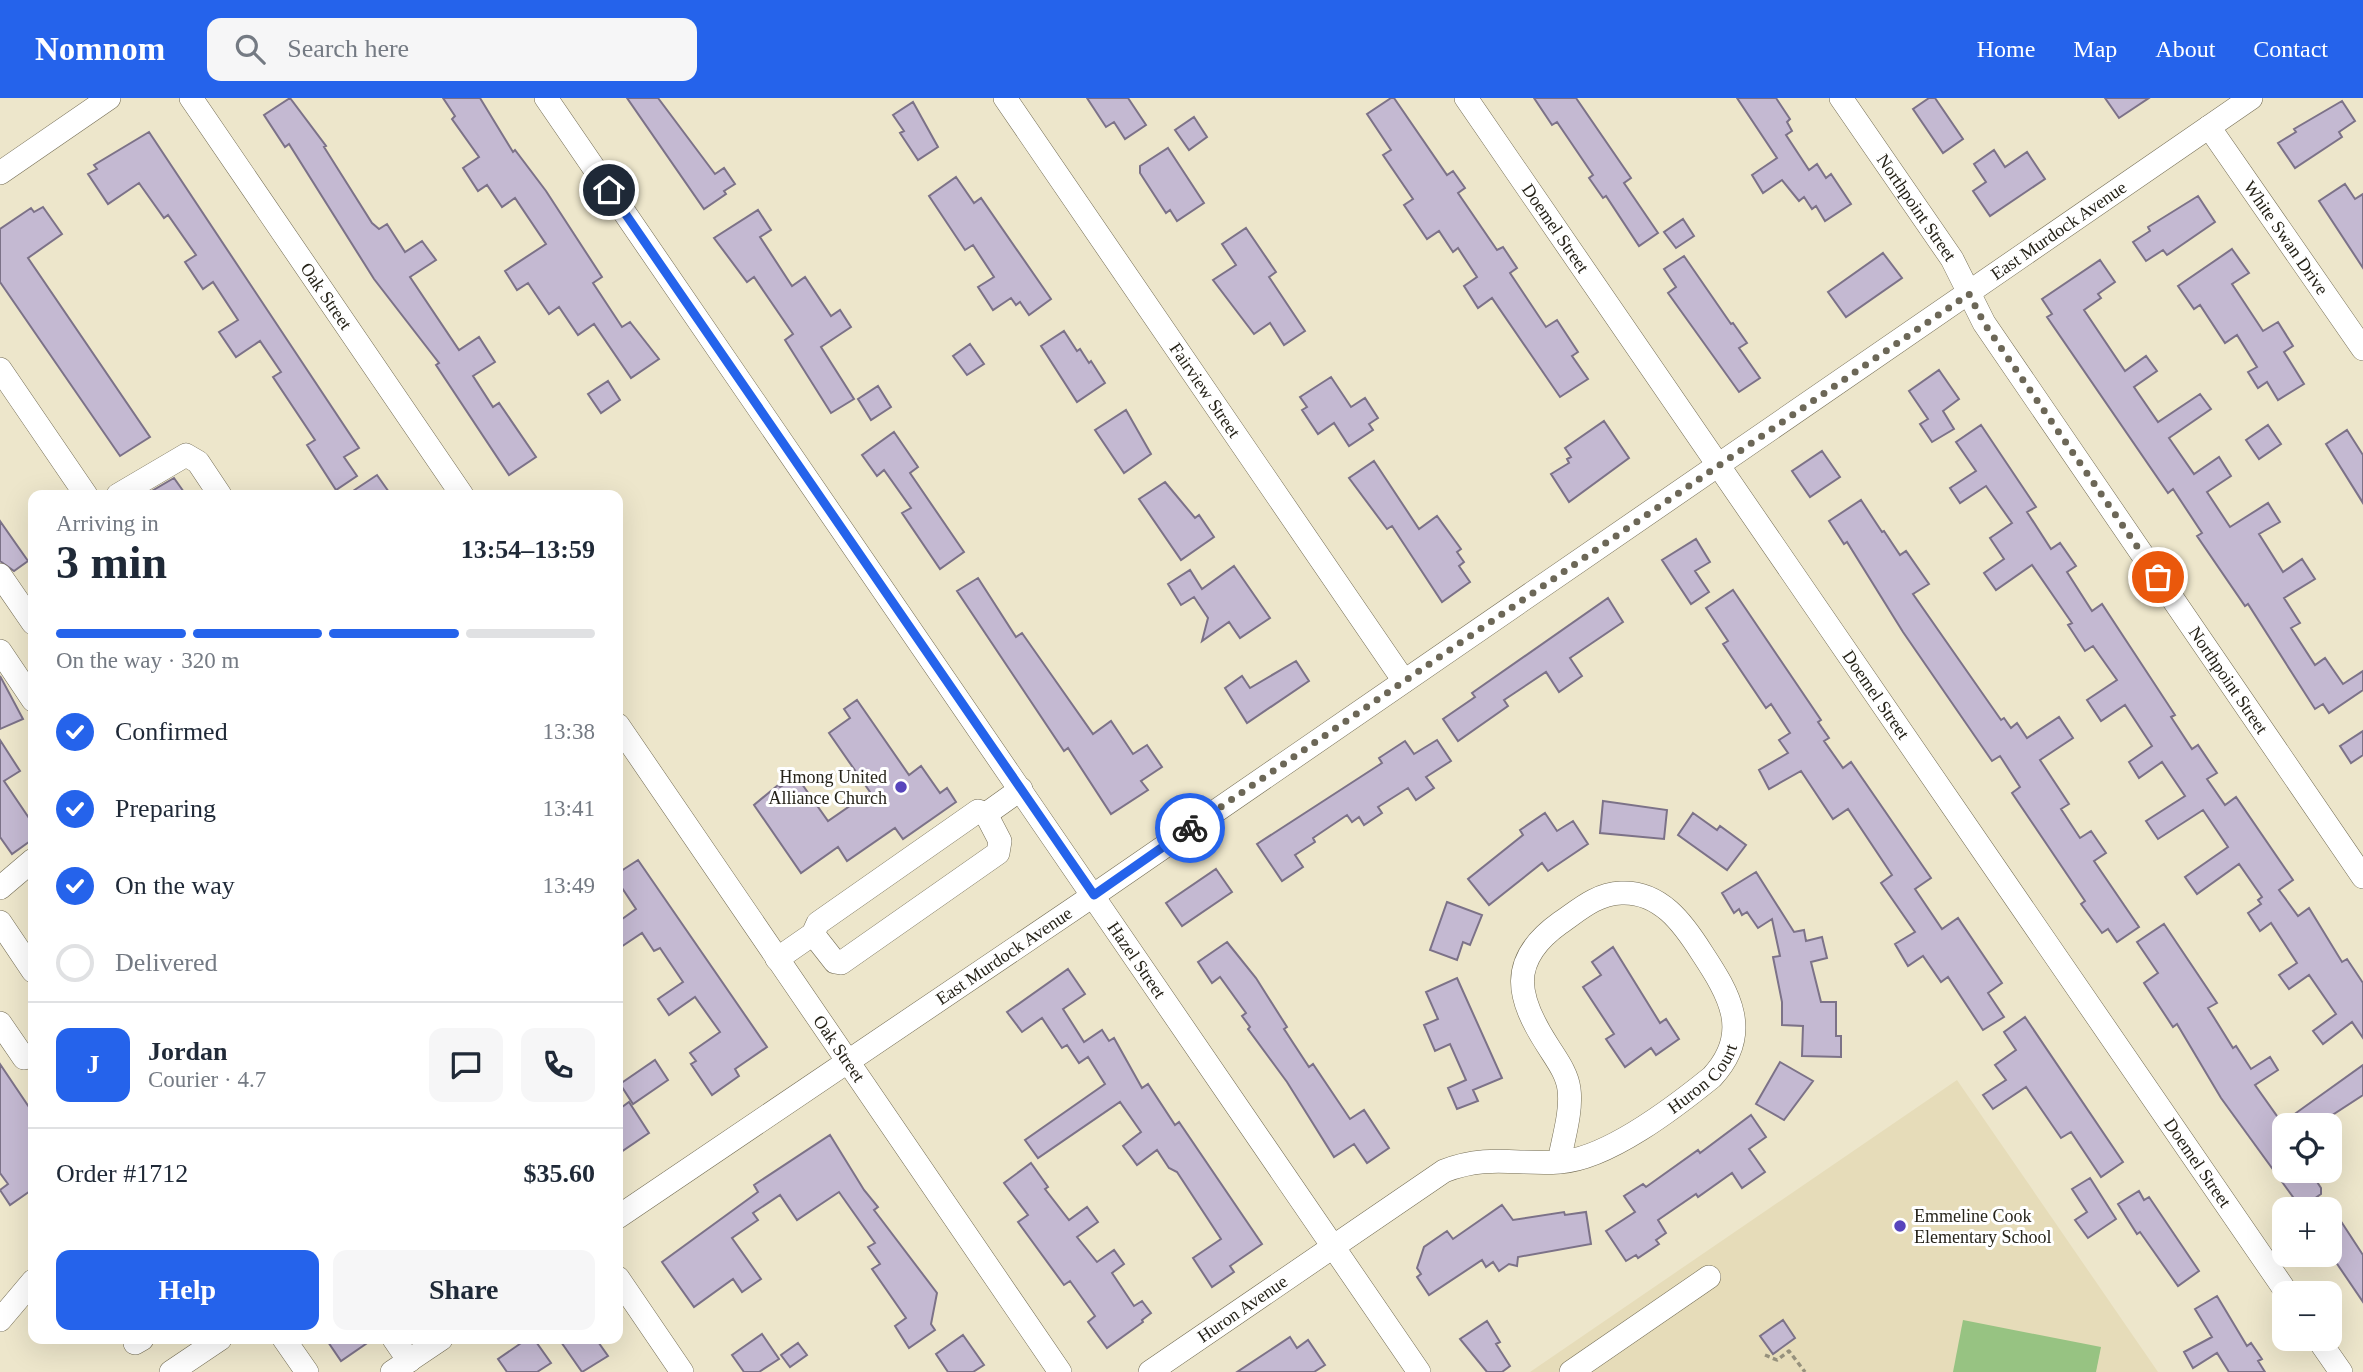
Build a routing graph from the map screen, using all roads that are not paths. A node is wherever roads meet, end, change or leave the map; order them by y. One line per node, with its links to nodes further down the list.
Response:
1 (109, 98): 9 (street)
2 (191, 98): 17 (street, Oak Street)
3 (546, 98): 24 (street, Hazel Street)
4 (1005, 98): 21 (street, Fairview Street)
5 (1466, 98): 13 (street, Doemel Street)
6 (1841, 98): 10 (street, Northpoint Street)
7 (2248, 99): 8 (street, East Murdock Avenue)
8 (2209, 127): 10 (street, East Murdock Avenue); 11 (street, White Swan Drive)
9 (0, 173)
10 (1969, 294): 13 (street, East Murdock Avenue); 27 (street, Northpoint Street)
11 (2363, 349)
12 (0, 369): 14 (street)
13 (1718, 465): 21 (street, East Murdock Avenue); 41 (street, Doemel Street)
14 (83, 490)
15 (126, 490): 16 (street)
16 (217, 490)
17 (459, 490)
18 (0, 575): 19 (street)
19 (28, 616)
20 (0, 650): 22 (street)
21 (1404, 681): 29 (street, East Murdock Avenue)
22 (28, 692)
23 (623, 732): 32 (street, Oak Street)
24 (1021, 789): 25 (street); 29 (street, Hazel Street)
25 (986, 814): 31 (street); 31 (street)
26 (28, 864): 28 (street)
27 (2363, 877)
28 (0, 888)
29 (1094, 895): 36 (street, East Murdock Avenue); 39 (street, Hazel Street)
30 (0, 922): 33 (street)
31 (813, 934): 32 (street)
32 (777, 959): 36 (street, Oak Street)
33 (28, 964)
34 (0, 1023): 35 (street)
35 (28, 1058)
36 (848, 1063): 38 (street, East Murdock Avenue); 54 (street, Oak Street)
37 (1559, 1162): 37 (street, Huron Court); 39 (street, Huron Court)
38 (623, 1214)
39 (1335, 1247): 55 (street, Huron Avenue); 56 (street, Hazel Street)
40 (1709, 1277): 57 (street)
41 (2279, 1281)
42 (623, 1285): 53 (street)
43 (28, 1287): 44 (street)
44 (0, 1320)
45 (213, 1344): 51 (street)
46 (287, 1344): 52 (street)
47 (395, 1344): 50 (street)
48 (433, 1344): 50 (street)
49 (2326, 1351): 58 (street)
50 (400, 1366)
51 (171, 1372)
52 (307, 1372)
53 (682, 1372)
54 (1060, 1372)
55 (1150, 1372)
56 (1419, 1372)
57 (1571, 1372)
58 (2341, 1372)

